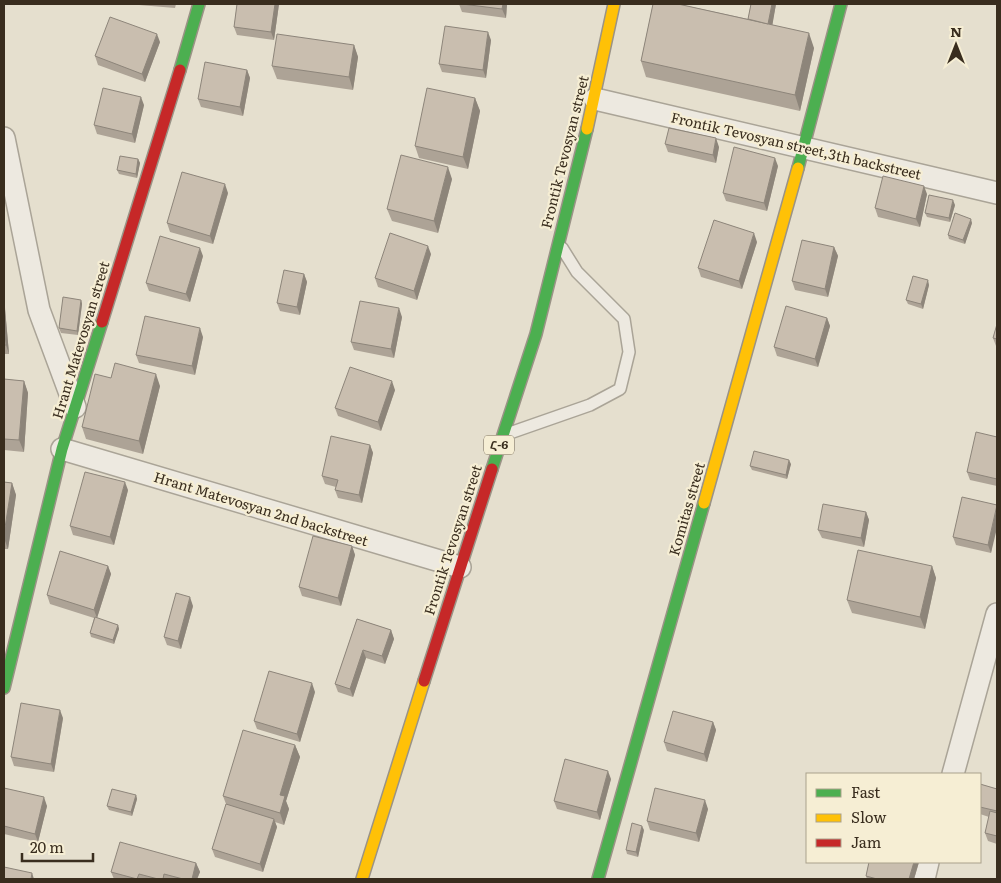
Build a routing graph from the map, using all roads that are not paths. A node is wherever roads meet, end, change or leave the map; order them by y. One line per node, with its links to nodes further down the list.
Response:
1 (199, 4): 9 (street, Hrant Matevosyan street)
2 (614, 4): 4 (street, Frontik Tevosyan street / Հ-6)
3 (841, 4): 6 (street, Komitas street)
4 (595, 99): 6 (street, Frontik Tevosyan street,3th backstreet); 8 (street, Frontik Tevosyan street / Հ-6)
5 (4, 138): 9 (street)
6 (804, 148): 7 (street, Frontik Tevosyan street,3th backstreet); 18 (street, Komitas street)
7 (997, 193)
8 (559, 242): 10 (street, Frontik Tevosyan street / Հ-6); 10 (lane)
9 (75, 407): 11 (street, Hrant Matevosyan street)
10 (502, 435): 12 (street, Frontik Tevosyan street / Հ-6)
11 (62, 449): 12 (street, Hrant Matevosyan 2nd backstreet); 14 (street, Hrant Matevosyan street)
12 (460, 568): 17 (street, Frontik Tevosyan street / Հ-6)
13 (997, 614): 15 (street)
14 (4, 688)
15 (953, 773)
16 (928, 863): 19 (street)
17 (362, 879)
18 (598, 879)
19 (924, 879)

